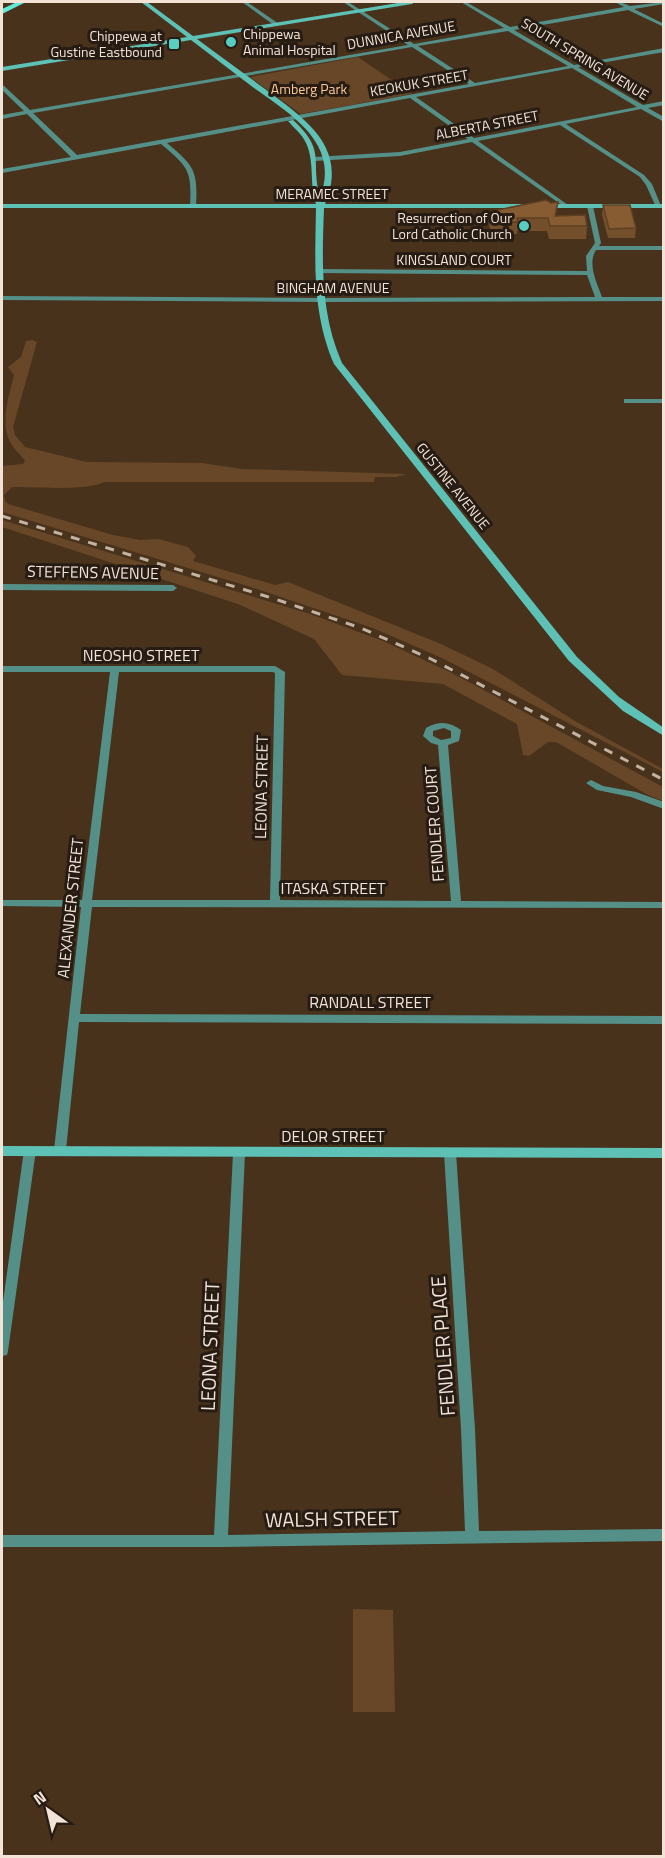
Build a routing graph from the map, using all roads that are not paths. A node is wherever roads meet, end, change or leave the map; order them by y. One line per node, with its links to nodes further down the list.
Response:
1 (22, 2): 11 (main road)
2 (134, 2): 17 (street, GUSTINE AVENUE)
3 (144, 2): 16 (street, GUSTINE AVENUE)
4 (244, 2): 13 (street)
5 (345, 2): 12 (street)
6 (412, 2): 12 (street)
7 (463, 2): 15 (street, SOUTH SPRING AVENUE)
8 (617, 2): 10 (street)
9 (663, 2): 10 (street, DUNNICA AVENUE)
10 (630, 8): 14 (street); 15 (street, DUNNICA AVENUE)
11 (3, 10)
12 (358, 10): 13 (street); 18 (street)
13 (276, 24): 16 (street)
14 (663, 26)
15 (512, 28): 18 (street, DUNNICA AVENUE); 20 (street, SOUTH SPRING AVENUE)
16 (192, 38): 17 (street); 22 (street, GUSTINE AVENUE)
17 (184, 39): 21 (street); 23 (street, GUSTINE AVENUE)
18 (413, 46): 22 (street, DUNNICA AVENUE); 24 (street)
19 (663, 50): 20 (street, KEOKUK STREET)
20 (576, 67): 24 (street, KEOKUK STREET); 28 (street, SOUTH SPRING AVENUE)
21 (2, 69)
22 (243, 75): 23 (street, DUNNICA AVENUE); 31 (street, GUSTINE AVENUE)
23 (233, 77): 29 (street, DUNNICA AVENUE); 32 (street, GUSTINE AVENUE)
24 (474, 85): 26 (street, KEOKUK STREET)
25 (2, 87): 29 (street)
26 (411, 96): 31 (street, KEOKUK STREET); 35 (street)
27 (663, 103): 28 (street, ALBERTA STREET)
28 (643, 107): 33 (street, SOUTH SPRING AVENUE); 34 (street, ALBERTA STREET)
29 (28, 112): 30 (street, DUNNICA AVENUE); 37 (street)
30 (2, 117)
31 (298, 117): 32 (street, KEOKUK STREET); 39 (street, GUSTINE AVENUE)
32 (288, 119): 36 (street, KEOKUK STREET); 38 (street, GUSTINE AVENUE)
33 (663, 120)
34 (561, 123): 35 (street, ALBERTA STREET); 46 (street)
35 (474, 140): 39 (street, ALBERTA STREET); 44 (street)
36 (163, 142): 37 (street, KEOKUK STREET); 42 (street)
37 (76, 158): 40 (street, KEOKUK STREET)
38 (314, 159): 39 (street, ALBERTA STREET); 43 (street, GUSTINE AVENUE)
39 (327, 159): 43 (street, GUSTINE AVENUE)
40 (2, 171)
41 (2, 206): 42 (street, MERAMEC STREET)
42 (193, 206): 43 (street, MERAMEC STREET)
43 (320, 206): 44 (street, MERAMEC STREET); 49 (street, GUSTINE AVENUE)
44 (566, 206): 45 (street, MERAMEC STREET)
45 (590, 206): 46 (street, MERAMEC STREET); 47 (street)
46 (661, 206)
47 (595, 248): 48 (street); 50 (street)
48 (663, 248)
49 (318, 271): 50 (street, KINGSLAND COURT); 54 (street, GUSTINE AVENUE)
50 (590, 273): 52 (street)
51 (2, 298): 54 (street, BINGHAM AVENUE)
52 (599, 299): 53 (street, BINGHAM AVENUE); 54 (street, BINGHAM AVENUE)
53 (663, 299)
54 (320, 300): 62 (street, GUSTINE AVENUE)
55 (627, 401): 56 (street)
56 (663, 401)
57 (2, 584): 58 (street, STEFFENS AVENUE)
58 (173, 588)
59 (2, 669): 60 (street, NEOSHO STREET)
60 (116, 670): 61 (street, NEOSHO STREET); 69 (street, ALEXANDER STREET)
61 (280, 672): 67 (street, LEONA STREET)
62 (663, 734)
63 (443, 743): 68 (street, FENDLER COURT)
64 (591, 783): 65 (street)
65 (663, 806)
66 (2, 903): 69 (street, ITASKA STREET)
67 (275, 903): 68 (street, ITASKA STREET); 69 (street, ITASKA STREET)
68 (456, 903): 70 (street, ITASKA STREET)
69 (86, 904): 71 (street, ALEXANDER STREET)
70 (663, 905)
71 (76, 1018): 72 (street, RANDALL STREET); 74 (street, ALEXANDER STREET)
72 (663, 1020)
73 (30, 1150): 74 (street, DELOR STREET); 75 (street, DELOR STREET); 79 (street)
74 (60, 1150): 76 (street, DELOR STREET)
75 (2, 1151)
76 (239, 1153): 77 (street, DELOR STREET); 83 (street, LEONA STREET)
77 (450, 1153): 78 (street, DELOR STREET); 81 (street, FENDLER PLACE)
78 (663, 1154)
79 (2, 1351)
80 (663, 1535): 81 (street, WALSH STREET)
81 (472, 1536): 83 (street, WALSH STREET)
82 (2, 1541): 83 (street, WALSH STREET)
83 (221, 1541)

